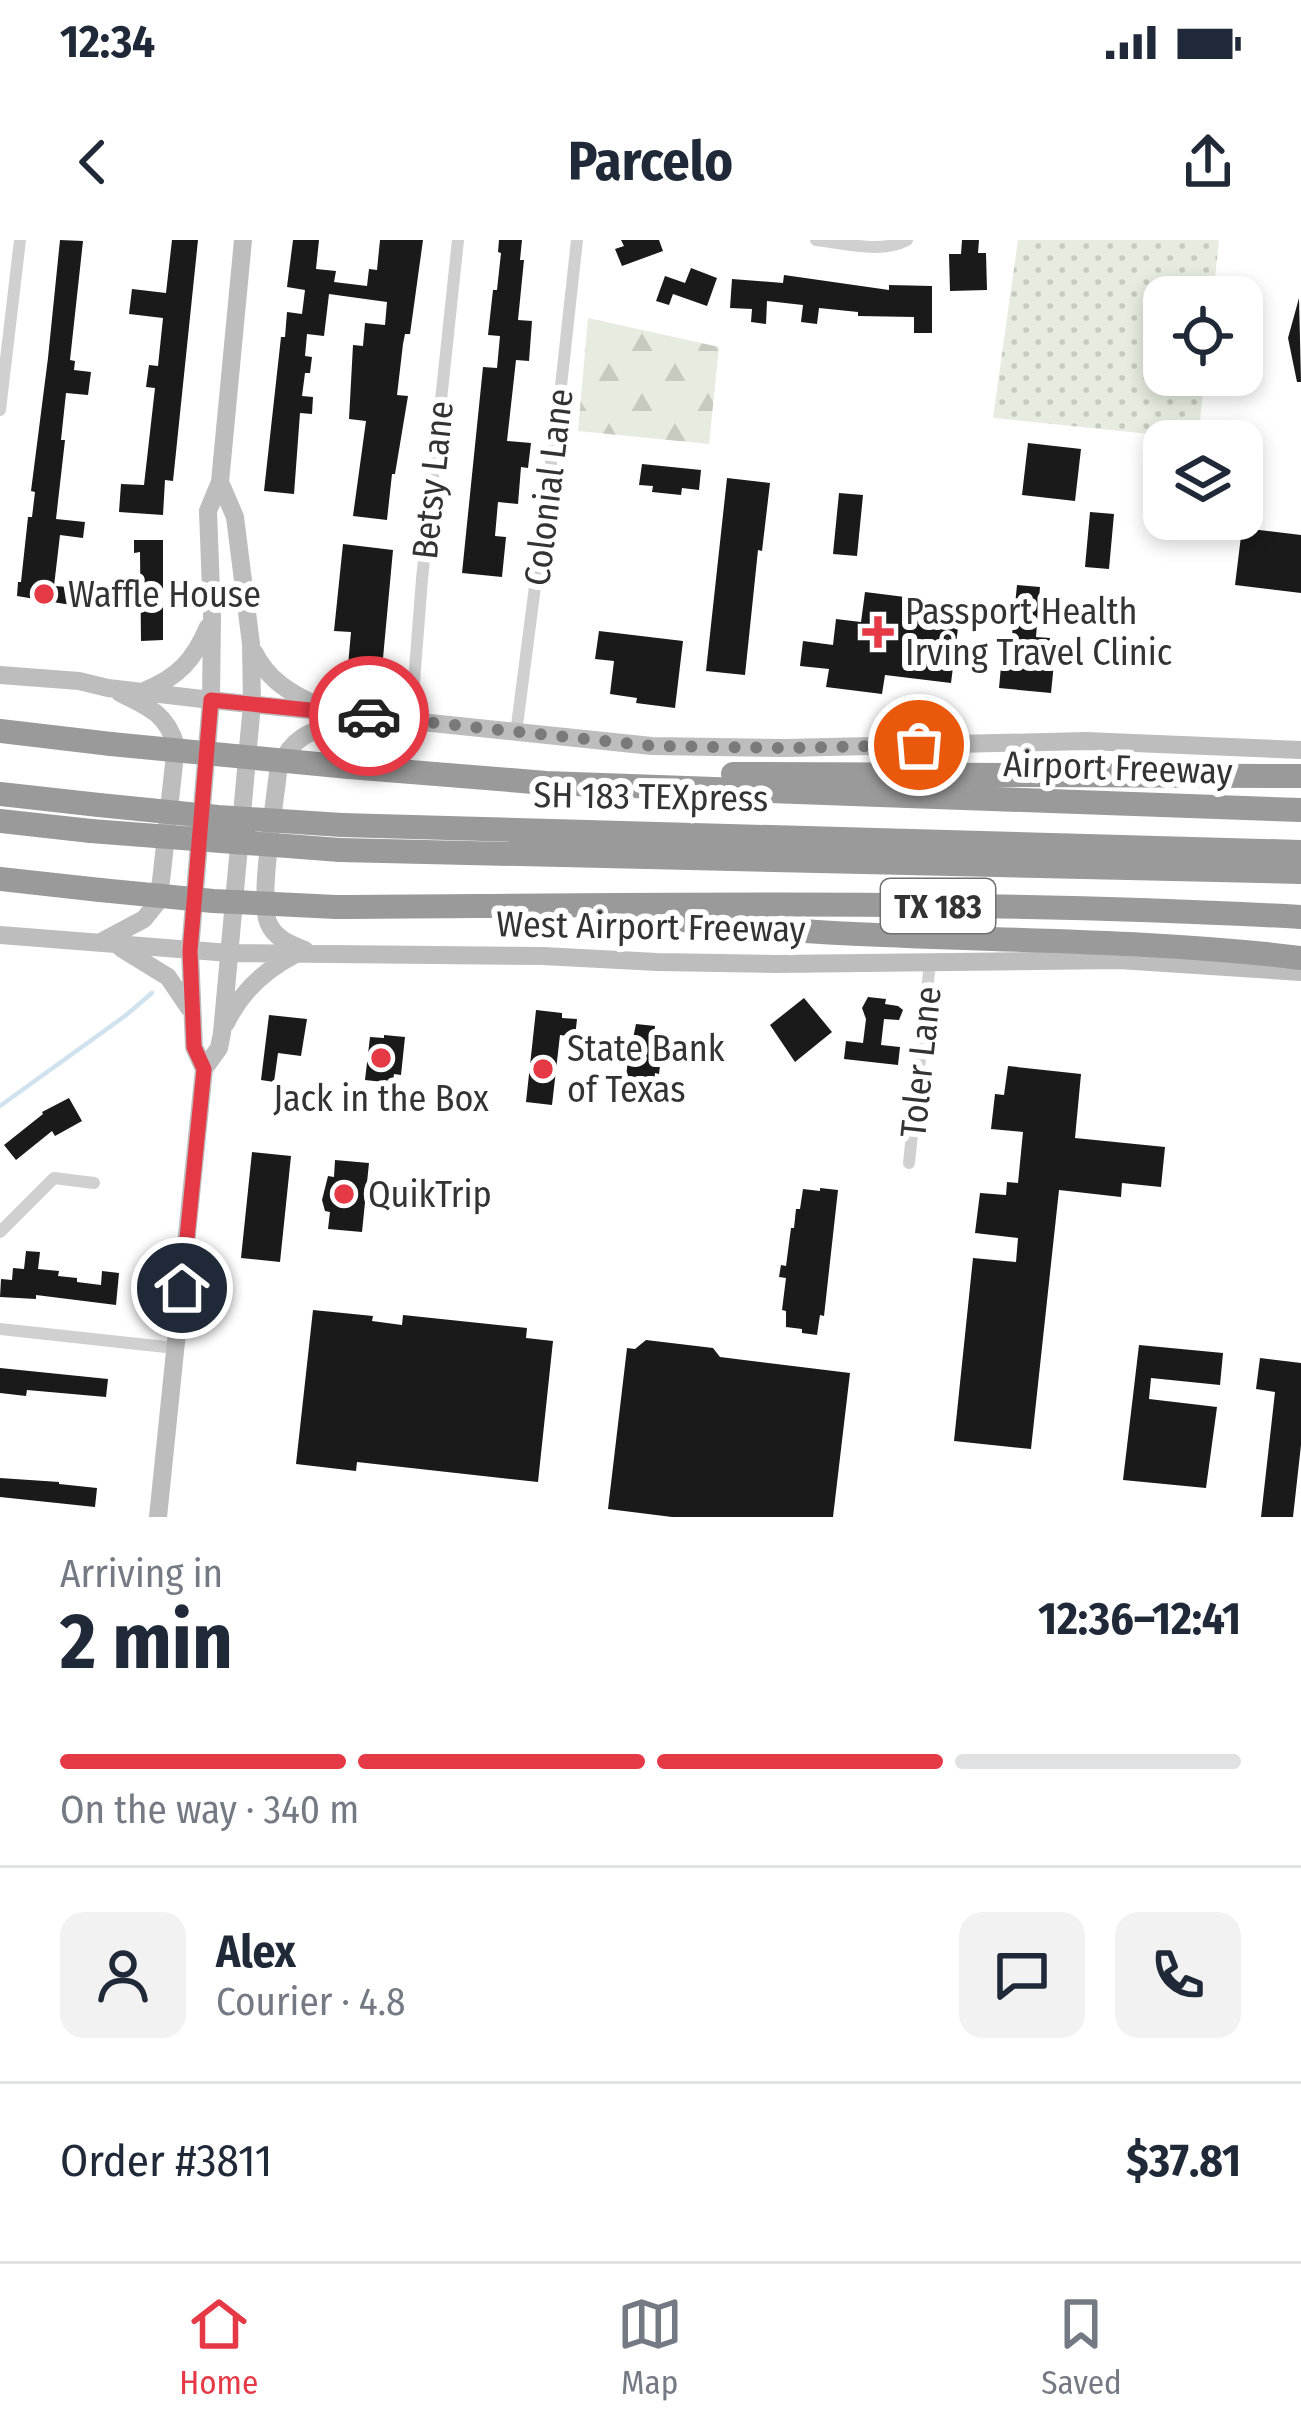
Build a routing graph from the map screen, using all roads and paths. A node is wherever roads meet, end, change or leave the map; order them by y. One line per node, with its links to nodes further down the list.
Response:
1 (20, 240): 7 (street)
2 (243, 240): 8 (main road)
3 (458, 240): 18 (street, Betsy Lane)
4 (577, 240): 20 (street, Colonial Lane)
5 (815, 240): 6 (street)
6 (908, 240)
7 (0, 410)
8 (220, 482): 9 (main road); 10 (main road)
9 (212, 617): 13 (main road); 14 (main road)
10 (251, 644): 15 (main road); 16 (main road)
11 (0, 675): 12 (main road)
12 (108, 688): 13 (main road); 34 (main road)
13 (142, 691): 14 (main road)
14 (211, 700): 15 (main road); 36 (main road)
15 (252, 704): 16 (main road); 37 (main road)
16 (333, 712): 17 (main road)
17 (363, 716): 18 (main road); 38 (main road)
18 (411, 722): 20 (main road)
19 (0, 731): 23 (highway, Airport Freeway, bridge)
20 (516, 733): 21 (main road)
21 (1301, 751)
22 (1301, 776): 23 (highway)
23 (546, 783): 25 (highway, Airport Freeway)
24 (0, 794): 27 (highway, SH 183 TEXpress, bridge)
25 (1301, 810)
26 (0, 821): 27 (highway, SH 183 TEXpress, bridge)
27 (341, 838): 28 (highway, SH 183 TEXpress); 29 (highway, SH 183 TEXpress)
28 (1301, 851)
29 (1301, 872)
30 (0, 879): 31 (highway, TX 183, bridge)
31 (575, 905): 32 (highway, TX 183); 39 (highway)
32 (1301, 917)
33 (0, 934): 34 (main road, West Airport Freeway)
34 (96, 944): 35 (main road, West Airport Freeway)
35 (117, 945): 36 (main road, West Airport Freeway); 42 (main road)
36 (190, 951): 37 (main road, West Airport Freeway); 42 (main road)
37 (230, 953): 38 (main road, West Airport Freeway); 43 (main road)
38 (306, 954): 40 (main road, West Airport Freeway); 43 (main road)
39 (1301, 958)
40 (930, 962): 41 (main road, West Airport Freeway); 45 (street, Toler Lane)
41 (1301, 972)
42 (192, 1013): 44 (main road)
43 (222, 1033): 44 (main road)
44 (204, 1069): 49 (main road)
45 (910, 1163)
46 (94, 1183): 47 (street)
47 (0, 1232)
48 (0, 1329): 49 (street)
49 (176, 1348): 50 (main road)
50 (158, 1517)

